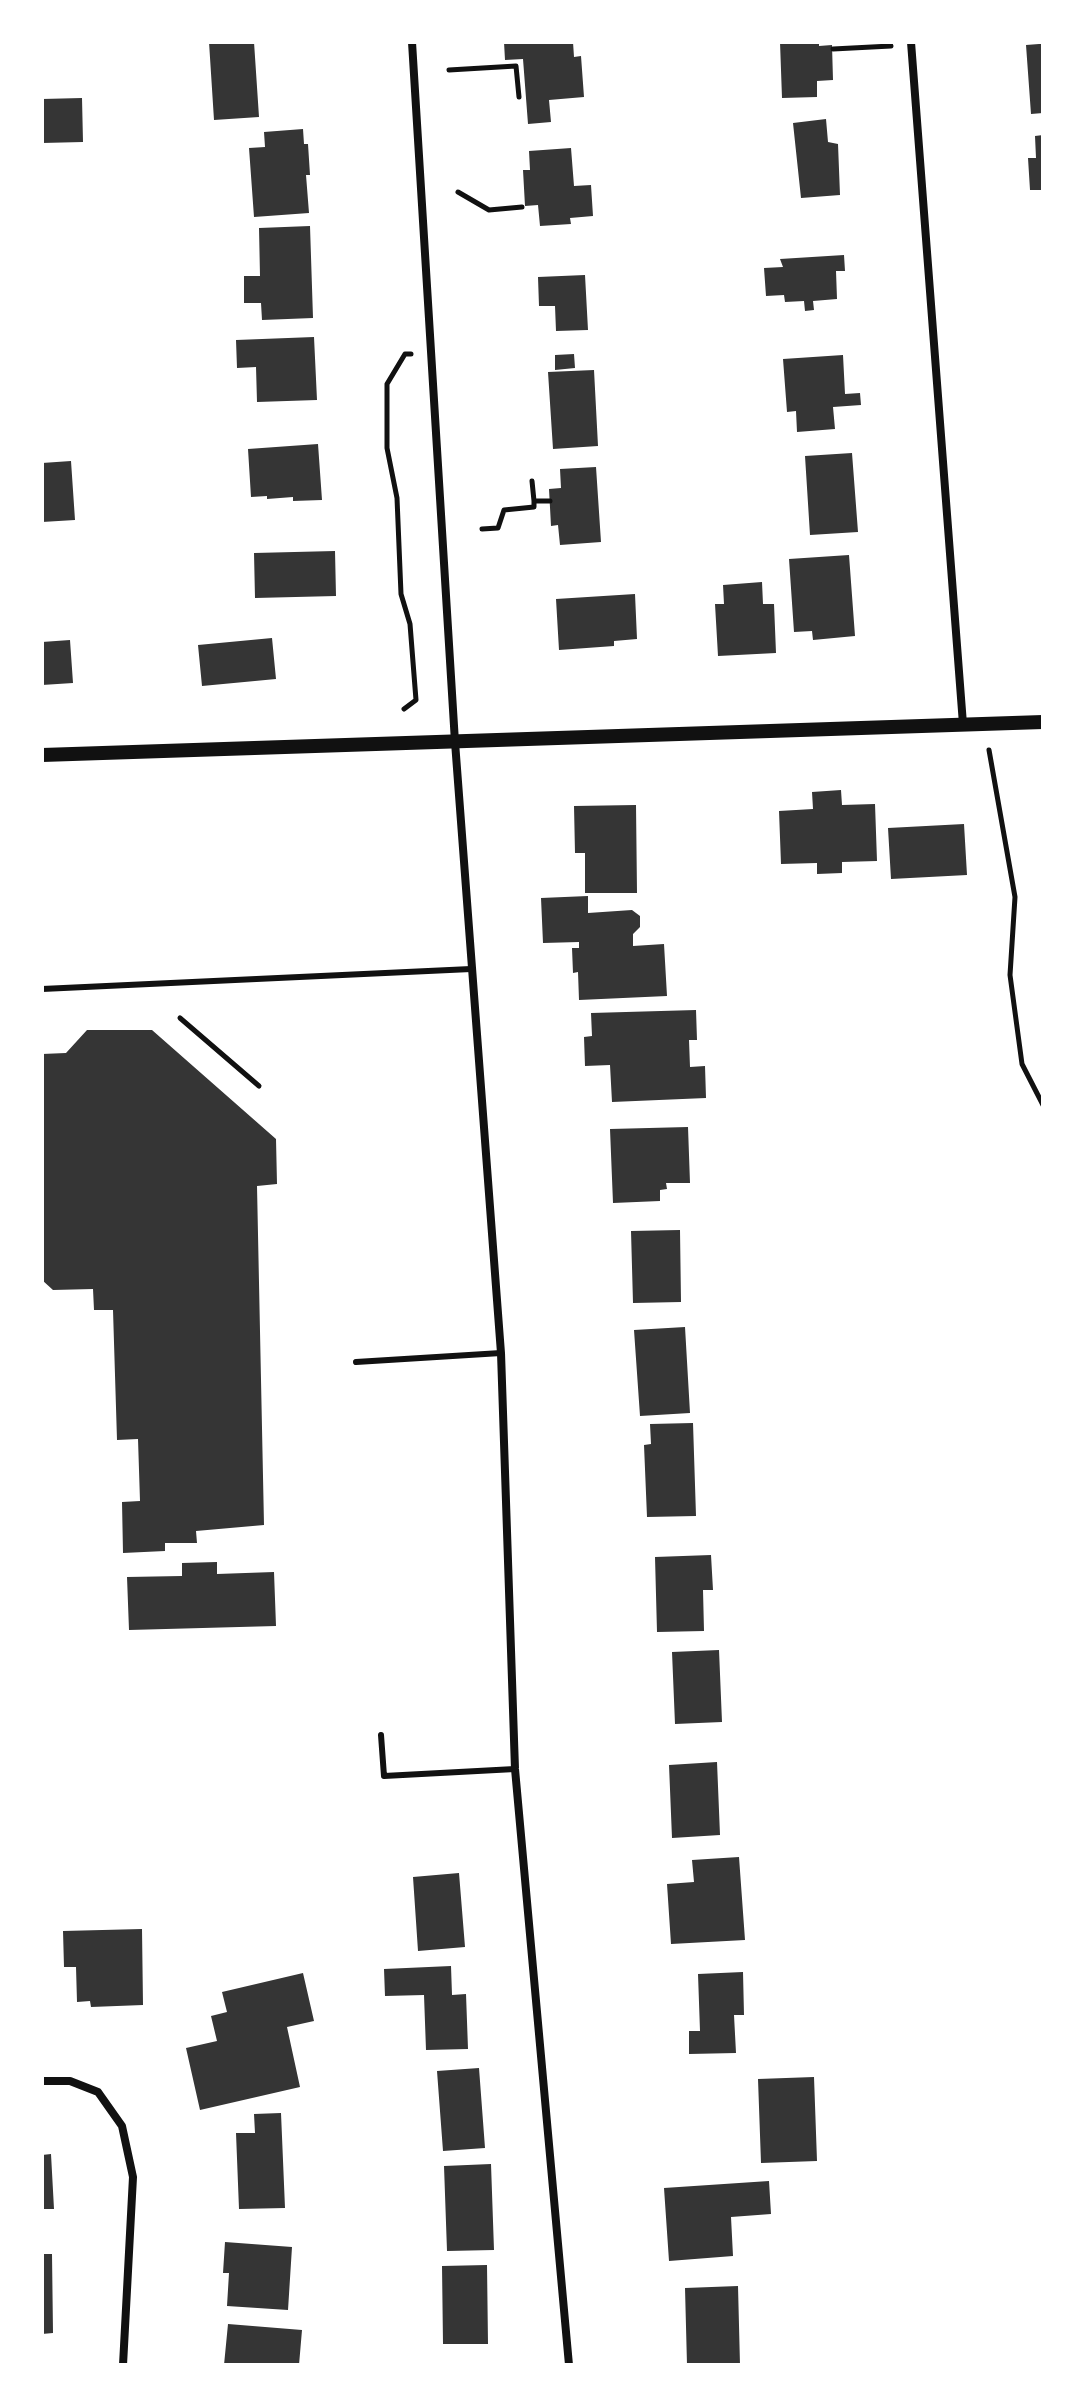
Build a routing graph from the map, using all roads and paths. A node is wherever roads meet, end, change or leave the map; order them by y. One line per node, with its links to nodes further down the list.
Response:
1 (412, 42): 9 (street)
2 (911, 42): 16 (street)
3 (891, 46): 4 (path)
4 (833, 49)
5 (449, 70): 6 (path)
6 (519, 97)
7 (458, 192): 8 (path)
8 (522, 207)
9 (430, 353): 14 (path); 17 (street)
10 (532, 481): 11 (path)
11 (534, 501): 12 (path); 13 (path)
12 (550, 501)
13 (482, 529)
14 (404, 709)
15 (1043, 722): 16 (street)
16 (963, 724): 17 (street)
17 (455, 742): 19 (street); 20 (street)
18 (989, 750): 24 (path)
19 (42, 755)
20 (471, 969): 21 (lane); 25 (street)
21 (42, 989)
22 (180, 1018): 23 (path)
23 (259, 1086)
24 (1043, 1105)
25 (501, 1353): 26 (lane); 28 (street)
26 (356, 1362)
27 (381, 1735): 28 (lane)
28 (515, 1769): 31 (street)
29 (42, 2081): 30 (street)
30 (123, 2365)
31 (569, 2365)

